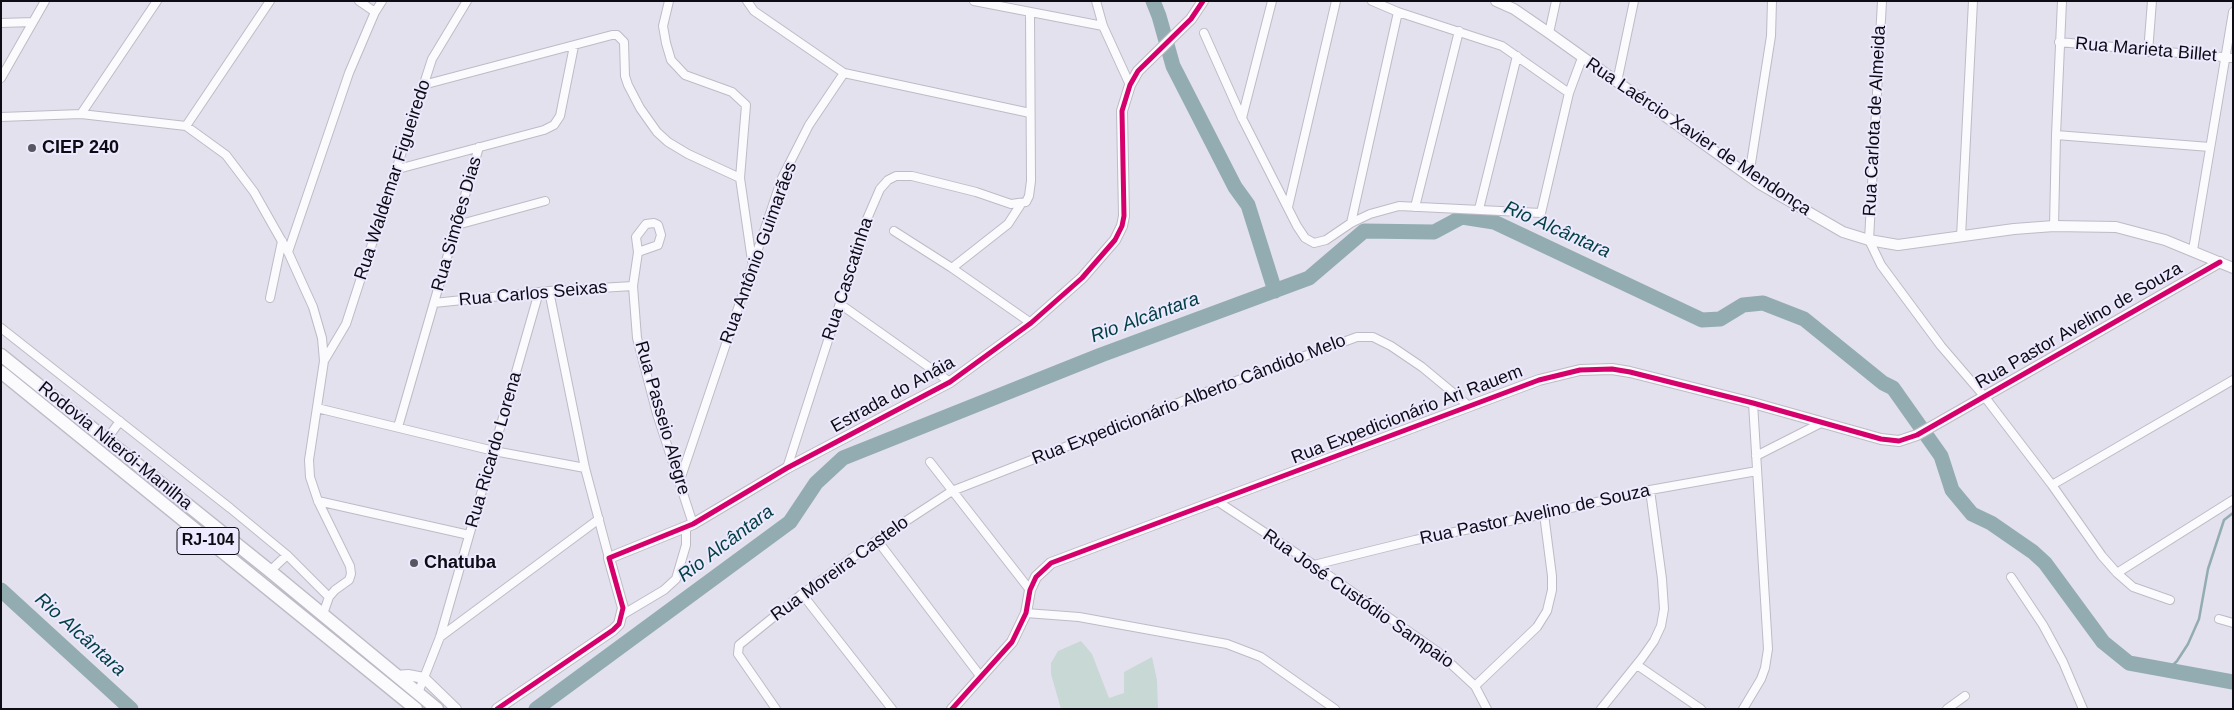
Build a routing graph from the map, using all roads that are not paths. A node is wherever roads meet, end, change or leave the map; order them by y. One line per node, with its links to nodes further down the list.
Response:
1 (46, 1): 27 (street)
2 (157, 1): 46 (street)
3 (270, 1): 49 (street)
4 (359, 1): 23 (street)
5 (382, 1): 23 (street)
6 (467, 1): 42 (street, Rua Waldemar Figueiredo)
7 (669, 1): 55 (street)
8 (747, 1): 39 (street)
9 (974, 1): 26 (street)
10 (1096, 1): 29 (street)
11 (1203, 1): 43 (street, Estrada do Anáia)
12 (1272, 1): 48 (street)
13 (1336, 1): 58 (street)
14 (1372, 1): 24 (street)
15 (1496, 1): 32 (street, Rua Laércio Xavier de Mendonça)
16 (1556, 1): 32 (street)
17 (1634, 1): 41 (street)
18 (1772, 1): 54 (street)
19 (1882, 1): 66 (street, Rua Carlota de Almeida)
20 (1973, 1): 65 (street)
21 (2062, 1): 33 (street)
22 (2152, 1): 35 (street)
23 (375, 12): 69 (street)
24 (1398, 12): 30 (street); 62 (street)
25 (2233, 12): 38 (street)
26 (1030, 14): 29 (street); 45 (street)
27 (33, 22): 28 (street); 40 (street)
28 (1, 23)
29 (1102, 26): 43 (street)
30 (1459, 31): 36 (street); 59 (street)
31 (1204, 32): 48 (street)
32 (1549, 33): 37 (street, Rua Laércio Xavier de Mendonça)
33 (2059, 42): 35 (street, Rua Marieta Billet); 50 (street)
34 (574, 46): 42 (street); 51 (street, Rua Simões Dias); 55 (street)
35 (2148, 52): 38 (street, Rua Marieta Billet)
36 (1518, 56): 44 (street); 60 (street)
37 (1582, 58): 41 (street, Rua Laércio Xavier de Mendonça); 44 (street)
38 (2229, 58): 52 (street)
39 (844, 73): 45 (street); 72 (street, Rua Antônio Guimarães)
40 (1, 78)
41 (1617, 82): 54 (street, Rua Laércio Xavier de Mendonça)
42 (423, 85): 53 (street, Rua Waldemar Figueiredo)
43 (1130, 85): 81 (street, Estrada do Anáia)
44 (1569, 93): 60 (street)
45 (1030, 113): 57 (street)
46 (81, 114): 47 (street); 49 (street)
47 (1, 117)
48 (1242, 118): 58 (street)
49 (186, 126): 67 (street)
50 (2056, 135): 52 (street); 63 (street)
51 (479, 147): 53 (street); 61 (street, Rua Simões Dias)
52 (2210, 147): 68 (street)
53 (398, 169): 84 (street, Rua Waldemar Figueiredo)
54 (1748, 176): 66 (street, Rua Laércio Xavier de Mendonça)
55 (740, 178): 72 (street)
56 (545, 201): 61 (street)
57 (1021, 204): 73 (street); 80 (street, Rua Cascatinha)
58 (1288, 207): 62 (street)
59 (1415, 207): 60 (street); 62 (street)
60 (1479, 209)
61 (457, 224): 79 (street, Rua Simões Dias)
62 (1351, 224)
63 (2054, 226): 65 (street, Rua Laércio Xavier de Mendonça); 68 (street, Rua Laércio Xavier de Mendonça)
64 (894, 231): 73 (street)
65 (1961, 237): 66 (street, Rua Laércio Xavier de Mendonça)
66 (1869, 240): 88 (street)
67 (282, 241): 69 (street); 78 (street)
68 (2193, 250): 71 (street, Rua Laércio Xavier de Mendonça)
69 (288, 252): 84 (street)
70 (638, 252): 75 (street, Rua Passeio Alegre)
71 (2220, 262): 74 (street, Rua Laércio Xavier de Mendonça); 88 (street, Rua Pastor Avelino de Souza)
72 (752, 264): 103 (street, Rua Antônio Guimarães)
73 (952, 268): 81 (street)
74 (2233, 268)
75 (633, 286): 76 (street, Rua Carlos Seixas); 103 (street, Rua Passeio Alegre)
76 (549, 291): 77 (street, Rua Carlos Seixas); 100 (street)
77 (539, 292): 79 (street, Rua Carlos Seixas); 97 (street, Rua Ricardo Lorena)
78 (270, 298)
79 (434, 303): 95 (street, Rua Simões Dias)
80 (840, 304): 87 (street); 101 (street, Rua Cascatinha)
81 (1031, 323): 87 (street, Estrada do Anáia)
82 (4, 330): 93 (street)
83 (1, 355): 96 (highway, Rodovia Niterói-Manilha / RJ-104)
84 (324, 361): 91 (street)
85 (1, 372): 138 (highway, Rodovia Niterói-Manilha / RJ-104)
86 (2233, 380): 104 (street)
87 (950, 382): 101 (street, Estrada do Anáia)
88 (1984, 396): 92 (street, Rua Pastor Avelino de Souza); 104 (street)
89 (1753, 403): 90 (street, Rua Expedicionário Ari Rauem); 94 (street, Rua Expedicionário Ari Rauem); 98 (street)
90 (1469, 406): 106 (street, Rua Expedicionário Alberto Cândido Melo); 108 (street, Rua Expedicionário Ari Rauem)
91 (316, 408): 95 (street); 107 (street)
92 (1952, 415): 94 (street, Rua Expedicionário Ari Rauem)
93 (120, 421): 96 (street); 115 (street)
94 (1821, 423): 98 (street)
95 (398, 427): 97 (street)
96 (107, 439): 118 (highway, Rodovia Niterói-Manilha / RJ-104)
97 (494, 451): 100 (street); 113 (street, Rua Ricardo Lorena)
98 (1756, 456): 102 (street)
99 (930, 462): 106 (street)
100 (584, 468): 111 (street)
101 (787, 468): 112 (street, Estrada do Anáia)
102 (1757, 472): 105 (street, Rua Pastor Avelino de Souza); 149 (street)
103 (680, 480): 112 (street, Rua Passeio Alegre)
104 (2052, 485): 119 (street)
105 (1650, 490): 110 (street, Rua Pastor Avelino de Souza); 131 (street)
106 (952, 491): 114 (street, Rua Moreira Castelo); 121 (street)
107 (318, 501): 113 (street); 123 (street)
108 (1217, 502): 117 (street, Rua José Custódio Sampaio); 121 (street, Rua Expedicionário Ari Rauem)
109 (2231, 504): 119 (street)
110 (1544, 514): 117 (street, Rua Pastor Avelino de Souza); 135 (street)
111 (599, 519): 116 (street); 130 (street)
112 (689, 526): 116 (street, Estrada do Anáia); 127 (street)
113 (469, 535): 130 (street, Rua Ricardo Lorena)
114 (877, 540): 122 (street, Rua Moreira Castelo); 133 (street)
115 (287, 555): 118 (street); 123 (street)
116 (609, 558): 127 (street)
117 (1314, 565): 135 (street, Rua José Custódio Sampaio)
118 (270, 571): 126 (highway, Rodovia Niterói-Manilha / RJ-104)
119 (2116, 573): 124 (street)
120 (2011, 577): 151 (street)
121 (1030, 590): 125 (street, Rua Expedicionário Ari Rauem)
122 (802, 594): 142 (street, Rua Moreira Castelo); 143 (street)
123 (329, 598): 126 (street)
124 (2170, 600)
125 (1026, 612): 133 (street, Rua Expedicionário Ari Rauem); 145 (street)
126 (323, 614): 132 (highway, Rodovia Niterói-Manilha / RJ-104)
127 (622, 615): 141 (street)
128 (2218, 619): 129 (street)
129 (2233, 623)
130 (440, 637): 134 (street, Rua Ricardo Lorena)
131 (1637, 665): 147 (street); 148 (street)
132 (397, 676): 134 (street); 136 (highway, Rodovia Niterói-Manilha / RJ-104)
133 (981, 677): 144 (street, Rua Expedicionário Ari Rauem)
134 (424, 678): 136 (street, Rua Ricardo Lorena); 140 (street)
135 (1474, 686): 146 (street, Rua José Custódio Sampaio)
136 (418, 693): 139 (highway, Rodovia Niterói-Manilha / RJ-104)
137 (1965, 696): 150 (street)
138 (416, 709)
139 (437, 709)
140 (456, 709)
141 (497, 709)
142 (775, 709)
143 (892, 709)
144 (952, 709)
145 (1334, 709)
146 (1487, 709)
147 (1601, 709)
148 (1701, 709)
149 (1743, 709)
150 (1947, 709)
151 (2083, 709)

